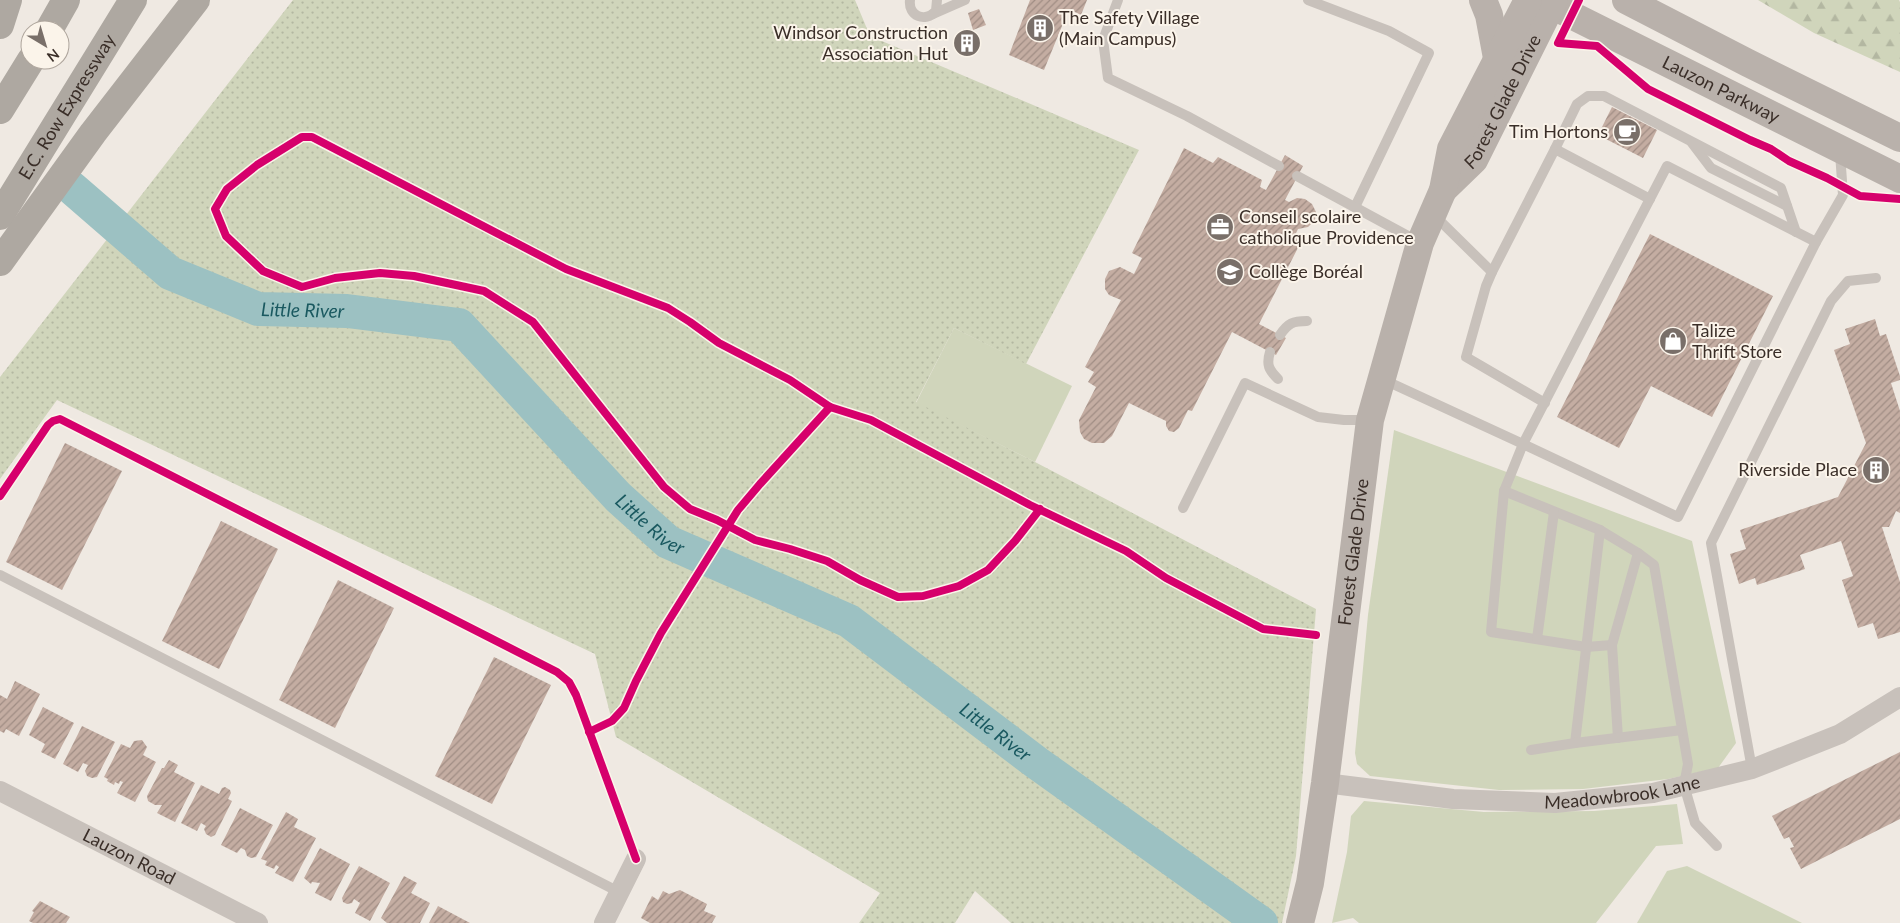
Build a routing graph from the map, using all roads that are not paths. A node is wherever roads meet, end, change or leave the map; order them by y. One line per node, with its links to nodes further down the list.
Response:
1 (8, 0): 15 (highway)
2 (66, 0): 14 (highway)
3 (134, 0): 30 (highway, E.C. Row Expressway)
4 (196, 0): 34 (highway)
5 (937, 0): 13 (lane)
6 (964, 0): 13 (lane)
7 (1118, 0): 23 (lane)
8 (1308, 0): 29 (lane)
9 (1483, 0): 16 (street)
10 (1626, 0): 19 (street, Lauzon Parkway)
11 (1544, 1): 16 (street, Forest Glade Drive); 22 (street, Lauzon Parkway); 27 (street, Forest Glade Drive)
12 (909, 2): 13 (lane)
13 (933, 14)
14 (55, 20)
15 (0, 25)
16 (1497, 58): 27 (street, Forest Glade Drive)
17 (25, 70): 18 (highway)
18 (0, 110)
19 (1900, 138)
20 (1691, 141): 21 (lane); 28 (lane); 28 (lane)
21 (1555, 149): 26 (lane); 35 (lane)
22 (1840, 149): 25 (street, Lauzon Parkway); 32 (lane)
23 (1279, 166)
24 (1297, 176): 29 (lane)
25 (1900, 179)
26 (1650, 199): 31 (lane); 42 (lane)
27 (1437, 202): 33 (street, Forest Glade Drive); 35 (lane)
28 (1787, 206): 31 (lane)
29 (1355, 207): 33 (lane)
30 (0, 216)
31 (1796, 232): 32 (lane)
32 (1816, 242): 44 (lane)
33 (1420, 243): 41 (street, Forest Glade Drive)
34 (0, 262)
35 (1492, 272): 42 (lane)
36 (1876, 278): 59 (lane)
37 (1307, 321): 38 (lane)
38 (1280, 335)
39 (1270, 352): 40 (lane)
40 (1278, 379)
41 (1381, 379): 43 (street, Forest Glade Drive); 44 (lane)
42 (1545, 402): 44 (lane)
43 (1370, 420): 46 (lane); 60 (street, Forest Glade Drive)
44 (1523, 444): 45 (lane)
45 (1504, 491): 47 (lane); 51 (lane)
46 (1183, 508)
47 (1554, 512): 48 (lane); 51 (lane)
48 (1600, 530): 49 (lane); 53 (lane)
49 (1638, 553): 52 (lane); 55 (lane)
50 (0, 575): 65 (lane)
51 (1537, 639): 53 (lane)
52 (1612, 645): 53 (lane); 56 (lane)
53 (1586, 647): 57 (lane)
54 (1900, 697): 59 (street, Meadowbrook Lane)
55 (1682, 730): 56 (lane); 61 (lane)
56 (1618, 738): 57 (lane)
57 (1575, 743): 58 (lane)
58 (1531, 750)
59 (1752, 769): 61 (street, Meadowbrook Lane)
60 (1326, 783): 61 (street, Meadowbrook Lane); 68 (street, Forest Glade Drive)
61 (1684, 785): 63 (lane)
62 (0, 791): 66 (street, Lauzon Road)
63 (1717, 846)
64 (636, 859): 65 (street)
65 (619, 892): 67 (street)
66 (258, 923)
67 (604, 923)
68 (1300, 923)

